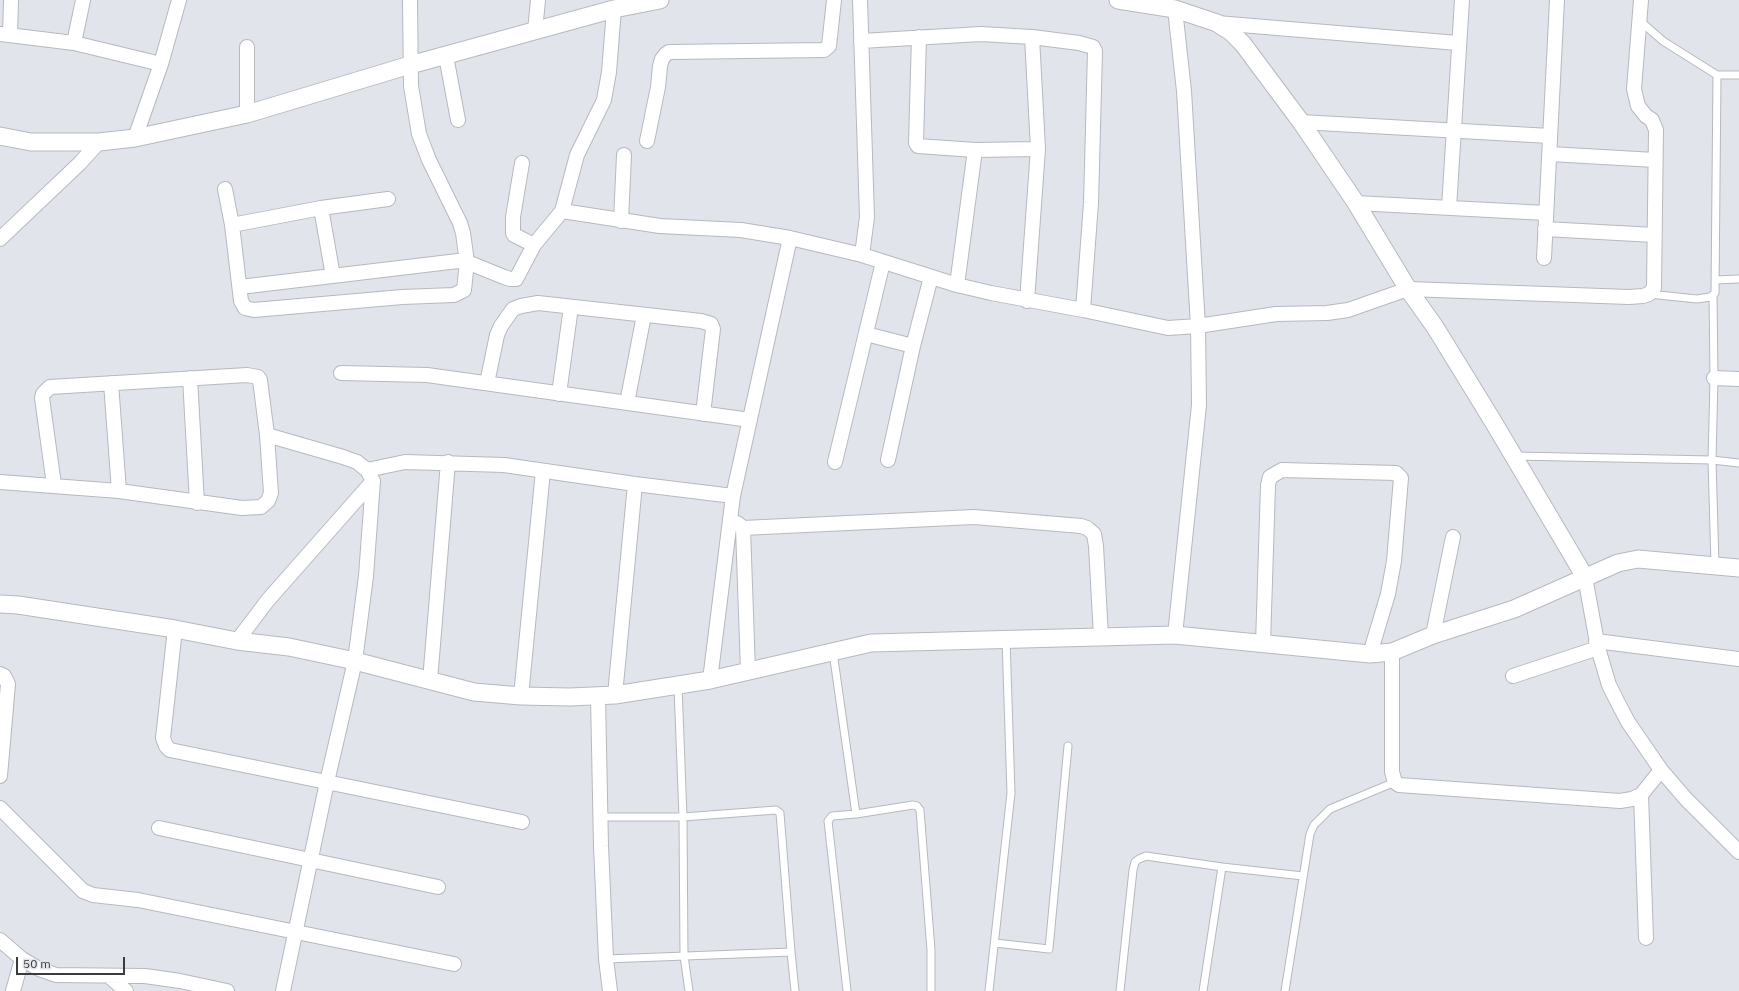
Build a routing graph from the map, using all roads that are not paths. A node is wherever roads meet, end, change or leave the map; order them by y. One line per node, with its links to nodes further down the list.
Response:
1 (12, 0): 19 (street)
2 (83, 0): 23 (street)
3 (179, 0): 27 (street)
4 (410, 0): 28 (street)
5 (538, 0): 18 (street)
6 (660, 0): 14 (street)
7 (834, 0): 38 (street)
8 (860, 0): 22 (street)
9 (1118, 0): 13 (street)
10 (1462, 0): 24 (street)
11 (1557, 0): 36 (street)
12 (1641, 0): 16 (street)
13 (1158, 3): 15 (street)
14 (614, 9): 18 (street); 51 (street)
15 (1175, 9): 17 (street); 77 (street)
16 (1639, 21): 29 (lane); 44 (street)
17 (1217, 23): 24 (street); 33 (street)
18 (535, 31): 26 (street)
19 (5, 35): 23 (street)
20 (919, 37): 21 (street); 22 (street); 41 (street)
21 (1032, 37): 40 (street); 75 (street)
22 (861, 41): 60 (street)
23 (74, 43): 27 (street)
24 (1458, 43): 34 (street)
25 (247, 47): 31 (street)
26 (446, 56): 28 (street); 32 (street)
27 (161, 64): 37 (street)
28 (410, 65): 31 (street); 62 (street)
29 (1717, 75): 30 (lane); 67 (lane)
30 (1739, 75)
31 (247, 114): 37 (street)
32 (458, 120)
33 (1301, 122): 34 (street); 48 (street)
34 (1452, 130): 36 (street); 50 (street)
35 (0, 136): 39 (street)
36 (1550, 136): 42 (street)
37 (135, 138): 39 (street)
38 (647, 141)
39 (100, 142): 58 (street)
40 (1038, 149): 41 (street); 73 (street)
41 (976, 150): 68 (street)
42 (1550, 154): 44 (street); 52 (street)
43 (624, 155): 53 (street)
44 (1655, 160): 56 (street)
45 (522, 163): 59 (street)
46 (225, 189): 54 (street)
47 (388, 199): 49 (street)
48 (1356, 203): 50 (street); 70 (street)
49 (321, 208): 54 (street); 64 (street)
50 (1448, 208): 52 (street)
51 (562, 211): 53 (street); 59 (street)
52 (1546, 213): 55 (street)
53 (621, 220): 57 (street)
54 (232, 226): 69 (street)
55 (1545, 229): 56 (street); 61 (street)
56 (1654, 235): 71 (street)
57 (790, 238): 60 (street); 89 (street)
58 (0, 239)
59 (534, 245): 62 (street)
60 (862, 255): 63 (street)
61 (1544, 258)
62 (467, 262): 64 (street); 69 (street)
63 (883, 262): 65 (street); 78 (street)
64 (333, 276): 69 (street)
65 (931, 277): 68 (street); 79 (street)
66 (1739, 279): 67 (lane)
67 (1716, 280): 72 (lane)
68 (956, 285): 73 (street)
69 (240, 287)
70 (1408, 289): 71 (street); 77 (street); 91 (street)
71 (1649, 294): 72 (lane)
72 (1713, 295): 82 (lane)
73 (1026, 301): 75 (street)
74 (571, 307): 76 (street); 85 (street); 86 (street)
75 (1083, 310): 77 (street)
76 (644, 315): 87 (street); 88 (street)
77 (1198, 326): 113 (street)
78 (866, 334): 79 (street); 95 (street)
79 (913, 346): 92 (street)
80 (341, 373): 85 (street)
81 (190, 378): 84 (street); 90 (street); 104 (street)
82 (1714, 378): 83 (street); 93 (lane)
83 (1739, 379)
84 (111, 383): 101 (street); 102 (street)
85 (487, 383): 86 (street)
86 (559, 394): 87 (street)
87 (627, 403): 88 (street)
88 (703, 414): 89 (street)
89 (750, 420): 103 (street)
90 (267, 435): 98 (street); 104 (street)
91 (1513, 456): 93 (lane); 110 (street)
92 (888, 460)
93 (1712, 460): 96 (lane); 108 (lane)
94 (448, 462): 97 (street); 98 (street); 129 (street)
95 (835, 462)
96 (1739, 463)
97 (543, 471): 100 (street); 132 (street)
98 (370, 476): 117 (street); 124 (street)
99 (0, 482): 101 (street)
100 (635, 484): 103 (street); 131 (street)
101 (54, 485): 102 (street)
102 (119, 491): 104 (street)
103 (733, 496): 105 (street)
104 (197, 502)
105 (729, 520): 106 (street); 128 (street)
106 (743, 528): 115 (street); 125 (street)
107 (1452, 537): 114 (street)
108 (1715, 566): 109 (street); 110 (street)
109 (1739, 568)
110 (1585, 577): 114 (street); 119 (street)
111 (0, 604): 112 (street)
112 (175, 629): 117 (street); 138 (street)
113 (1175, 635): 115 (street); 118 (street)
114 (1433, 635): 121 (street)
115 (1101, 637): 116 (street)
116 (1006, 639): 120 (street); 155 (lane)
117 (237, 641): 124 (street)
118 (1263, 644): 122 (street); 122 (street)
119 (1597, 645): 123 (street); 127 (street); 136 (street)
120 (833, 652): 125 (street); 142 (lane)
121 (1392, 652): 122 (street); 139 (street)
122 (1370, 654)
123 (1739, 659)
124 (355, 661): 129 (street); 138 (street)
125 (748, 672): 128 (street)
126 (0, 674): 134 (street)
127 (1513, 676)
128 (710, 680): 130 (street)
129 (430, 681): 132 (street)
130 (678, 685): 131 (street); 144 (lane)
131 (615, 695): 133 (street)
132 (521, 696): 133 (street)
133 (598, 697): 143 (street)
134 (2, 723): 137 (street)
135 (1068, 746): 155 (lane)
136 (1661, 770): 140 (street); 147 (street)
137 (0, 776)
138 (327, 782): 145 (street); 148 (street)
139 (1395, 782): 140 (street); 150 (lane)
140 (1641, 795): 153 (street)
141 (0, 808): 152 (street)
142 (856, 814): 170 (lane); 171 (lane)
143 (600, 817): 144 (lane); 159 (street)
144 (683, 817): 156 (lane); 157 (lane)
145 (522, 822)
146 (159, 828): 148 (street)
147 (1739, 852)
148 (310, 861): 151 (street); 152 (street)
149 (1222, 867): 150 (lane); 173 (lane); 174 (lane)
150 (1303, 876): 175 (lane)
151 (438, 886)
152 (295, 932): 160 (street); 166 (street)
153 (1646, 938)
154 (0, 940): 158 (street)
155 (995, 943): 172 (lane)
156 (791, 952): 157 (lane); 169 (lane)
157 (684, 956): 159 (lane); 168 (lane)
158 (22, 959): 161 (street); 163 (street)
159 (606, 959): 167 (street)
160 (454, 964)
161 (109, 976): 162 (street); 164 (street)
162 (207, 989): 165 (street)
163 (13, 991)
164 (126, 991)
165 (227, 991)
166 (283, 991)
167 (610, 991)
168 (689, 991)
169 (795, 991)
170 (848, 991)
171 (931, 991)
172 (989, 991)
173 (1120, 991)
174 (1203, 991)
175 (1286, 991)

